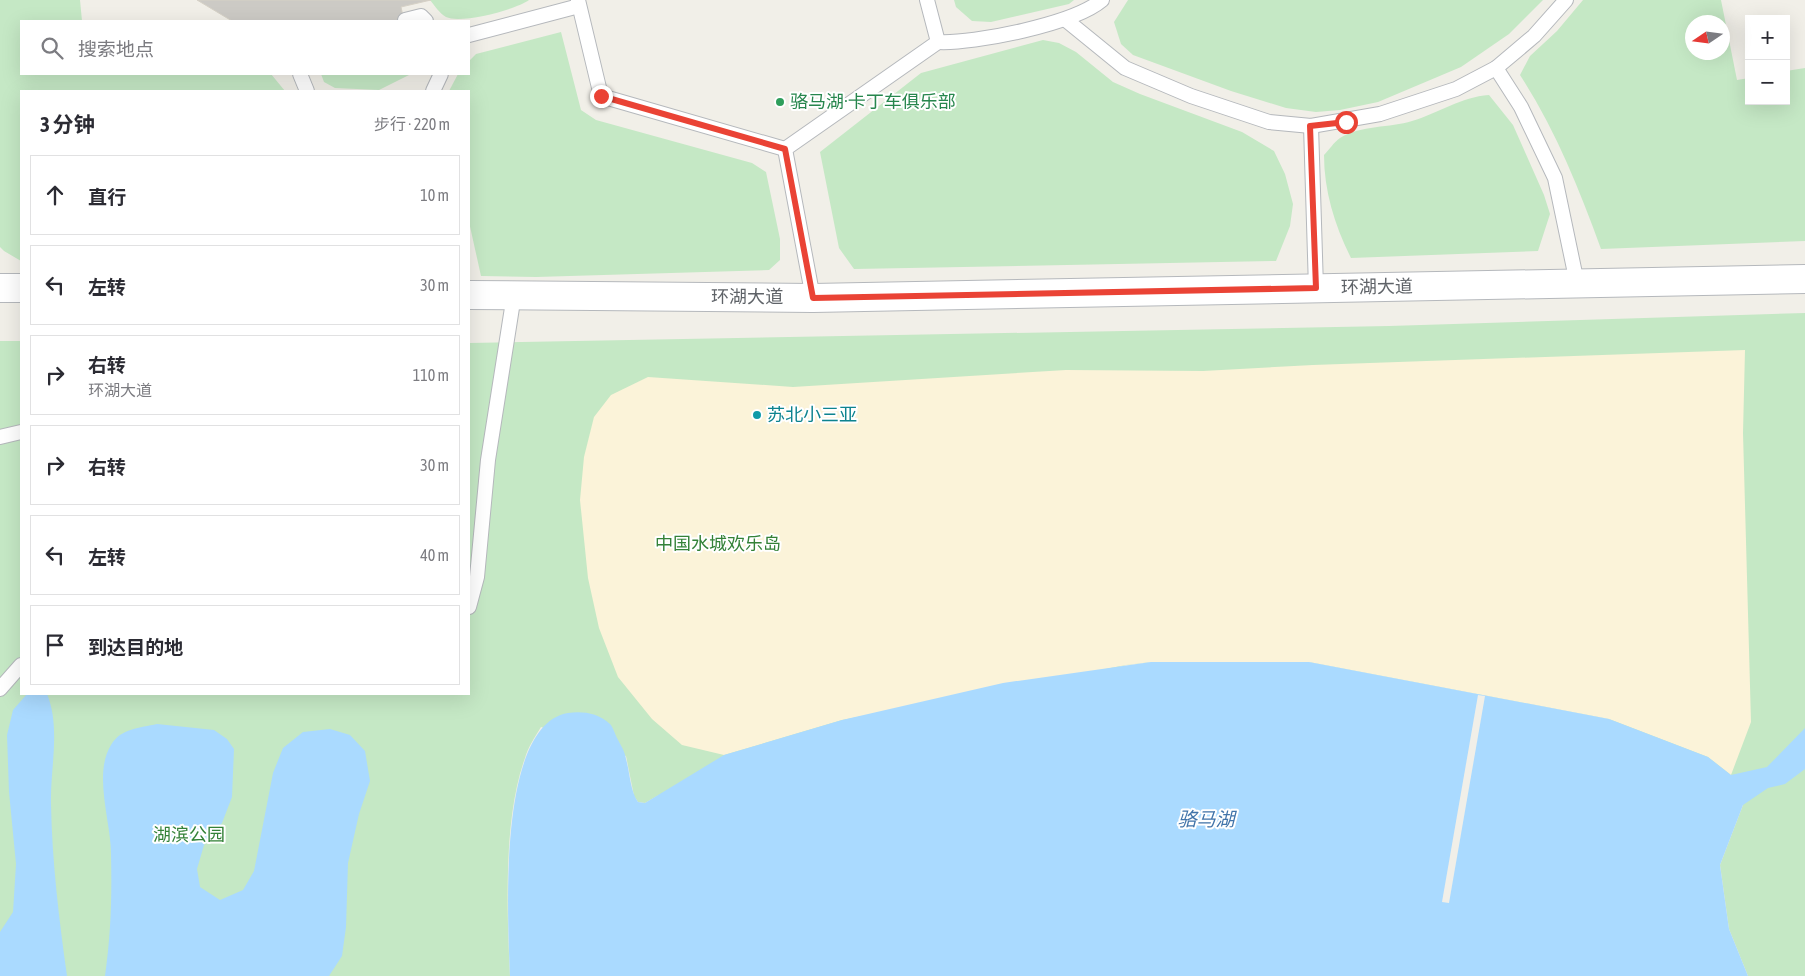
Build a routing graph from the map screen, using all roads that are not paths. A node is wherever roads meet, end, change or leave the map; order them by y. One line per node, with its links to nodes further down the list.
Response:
1 (927, 0): 9 (lane)
2 (1102, 0): 7 (lane)
3 (1566, 0): 10 (lane)
4 (578, 3): 8 (lane); 16 (lane)
5 (405, 20): 6 (lane)
6 (425, 20)
7 (1066, 20): 9 (lane); 15 (lane)
8 (470, 35)
9 (938, 42): 16 (lane)
10 (1496, 68): 15 (lane); 18 (lane)
11 (300, 75): 13 (lane)
12 (440, 75): 14 (lane)
13 (307, 90)
14 (433, 90)
15 (1310, 126): 21 (lane)
16 (785, 149): 24 (lane)
17 (1805, 279): 18 (street, 环湖大道)
18 (1577, 283): 21 (street, 环湖大道)
19 (0, 288): 20 (street)
20 (20, 288)
21 (1316, 288): 24 (street, 环湖大道)
22 (470, 294): 23 (street, 环湖大道)
23 (514, 295): 24 (street, 环湖大道); 27 (lane)
24 (813, 298)
25 (20, 432): 26 (lane)
26 (0, 437)
27 (470, 603)
28 (20, 666): 29 (lane)
29 (0, 689)

